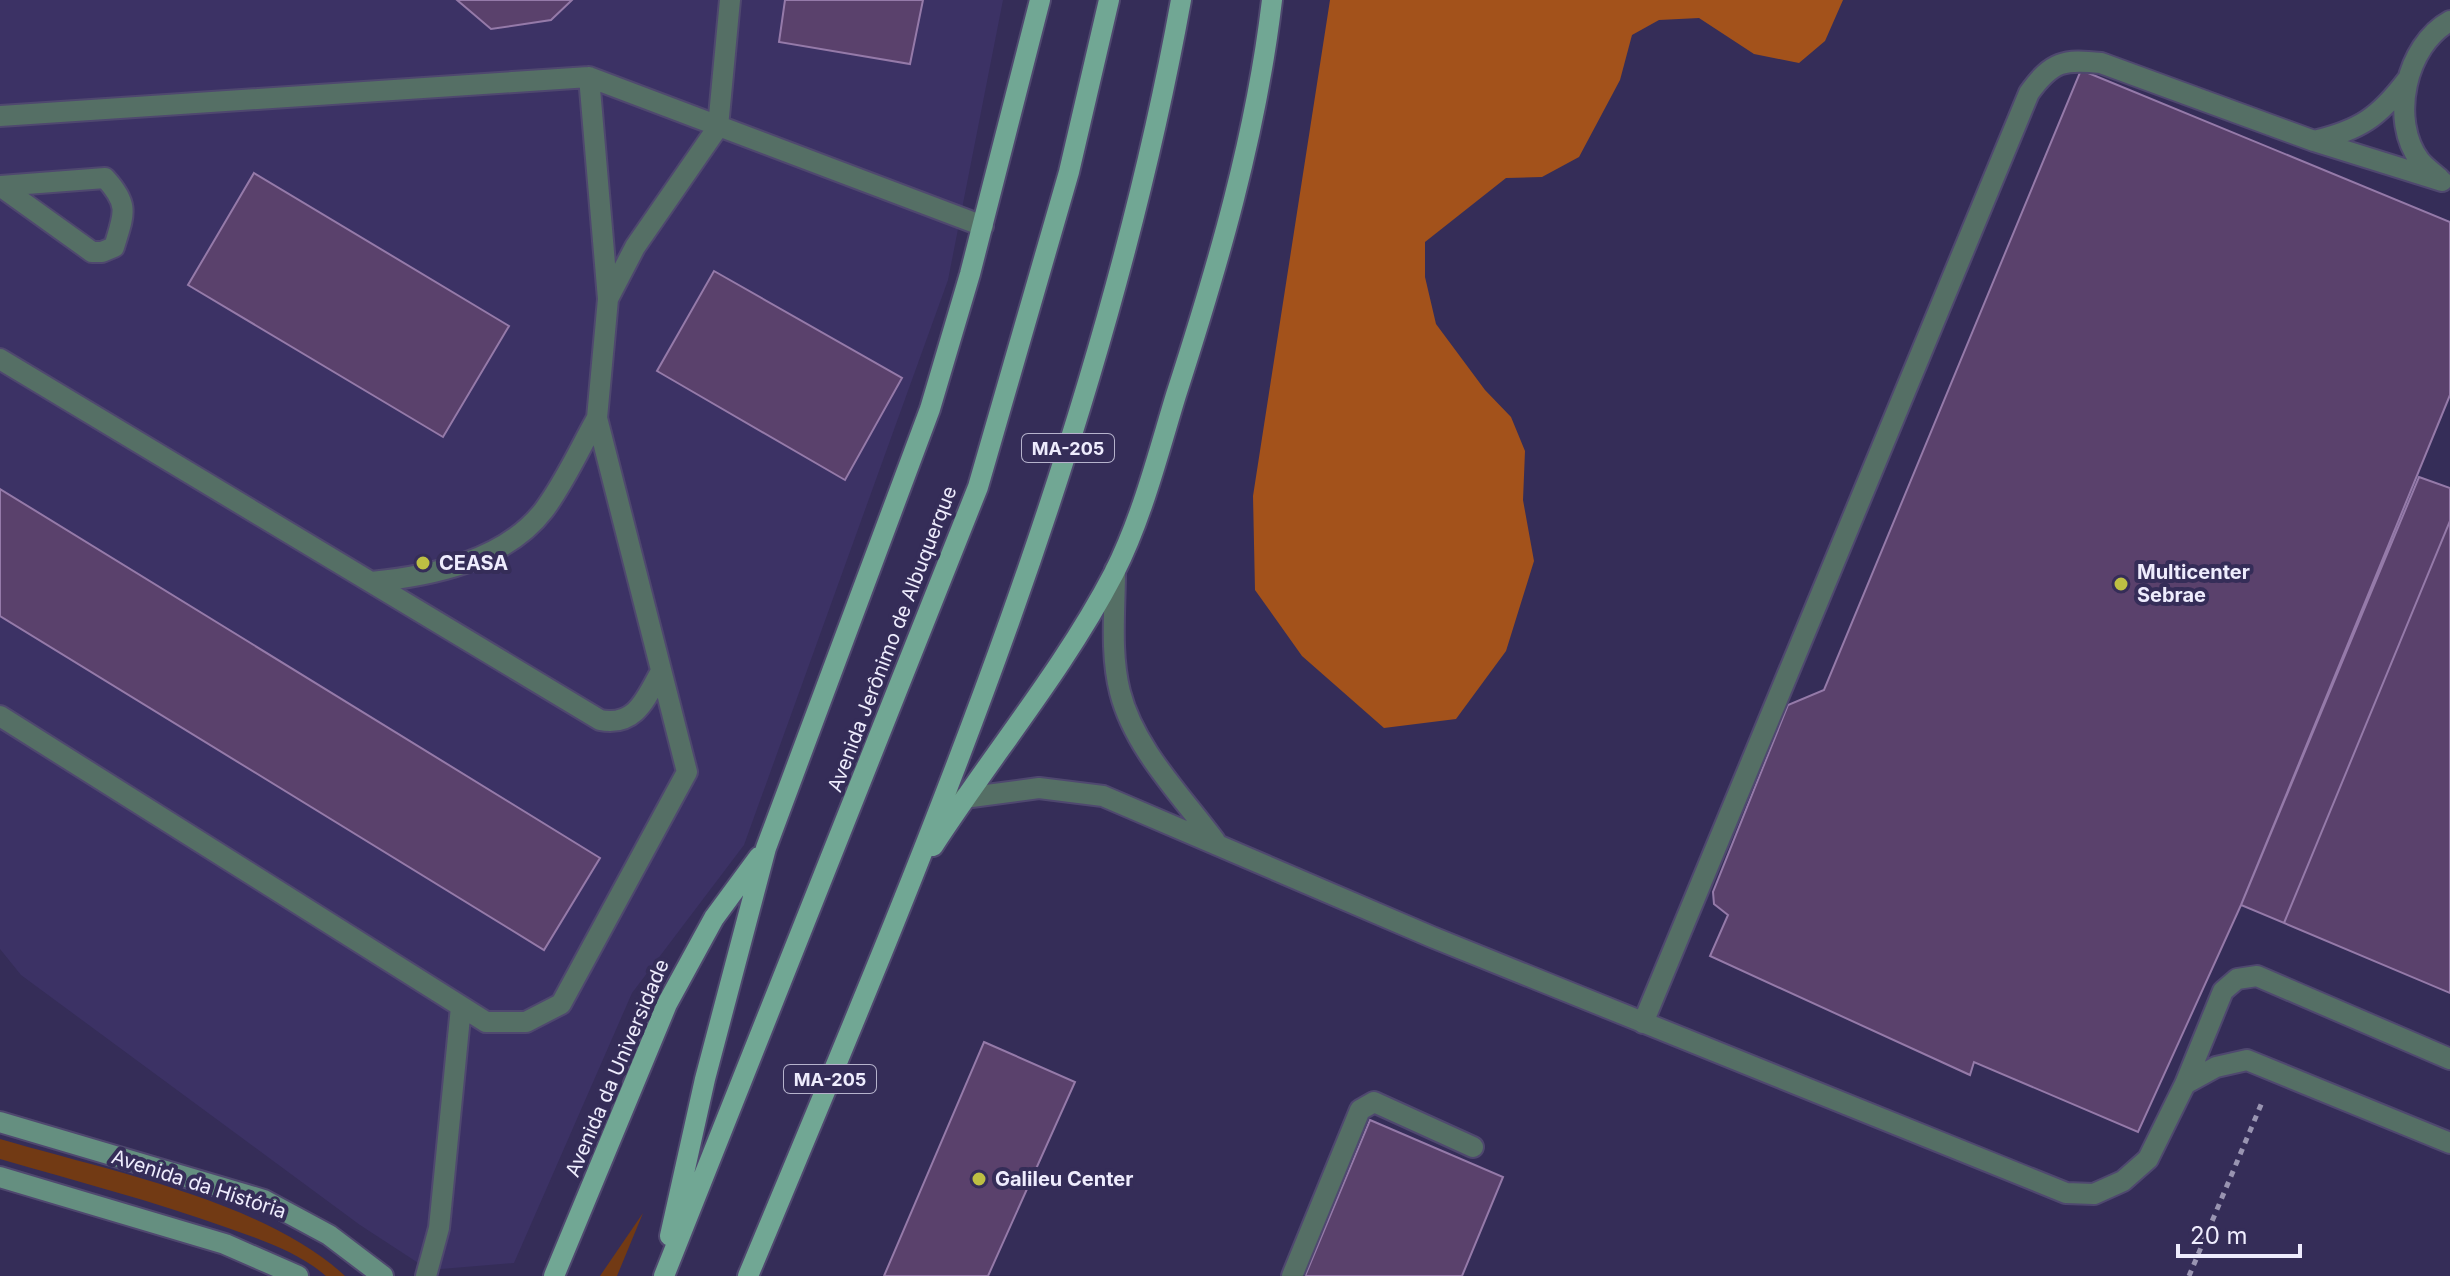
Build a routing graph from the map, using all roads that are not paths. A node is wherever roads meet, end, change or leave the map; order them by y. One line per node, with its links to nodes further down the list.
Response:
1 (730, 0): 10 (lane)
2 (1040, 0): 14 (main road)
3 (1109, 0): 38 (main road, Avenida Jerônimo de Albuquerque / MA-205)
4 (1181, 0): 25 (main road, MA-205)
5 (1272, 0): 18 (main road)
6 (2450, 21): 8 (lane)
7 (589, 77): 9 (lane); 10 (lane); 15 (lane)
8 (2407, 80): 11 (lane); 12 (lane)
9 (0, 116)
10 (718, 127): 14 (lane); 15 (lane)
11 (2314, 141): 12 (lane); 27 (lane)
12 (2446, 183)
13 (0, 186): 13 (lane)
14 (983, 226): 24 (main road)
15 (608, 299): 17 (lane)
16 (0, 359): 19 (lane)
17 (597, 418): 19 (lane); 20 (lane)
18 (1115, 570): 22 (main road); 23 (lane)
19 (371, 582): 20 (lane)
20 (661, 671): 26 (lane)
21 (0, 716): 26 (lane)
22 (964, 798): 23 (lane); 25 (main road, MA-205)
23 (1215, 841): 27 (lane)
24 (766, 848): 37 (main road, Avenida da Universidade); 38 (main road)
25 (910, 882): 39 (main road, MA-205)
26 (461, 1007): 36 (lane)
27 (1643, 1023): 29 (lane)
28 (2450, 1059): 29 (lane)
29 (2185, 1084): 31 (lane)
30 (0, 1122): 35 (street, Avenida da História)
31 (2450, 1143)
32 (1473, 1147): 40 (lane)
33 (0, 1177): 34 (street)
34 (298, 1276)
35 (383, 1276)
36 (426, 1276)
37 (554, 1276)
38 (662, 1276)
39 (748, 1276)
40 (1292, 1276)

